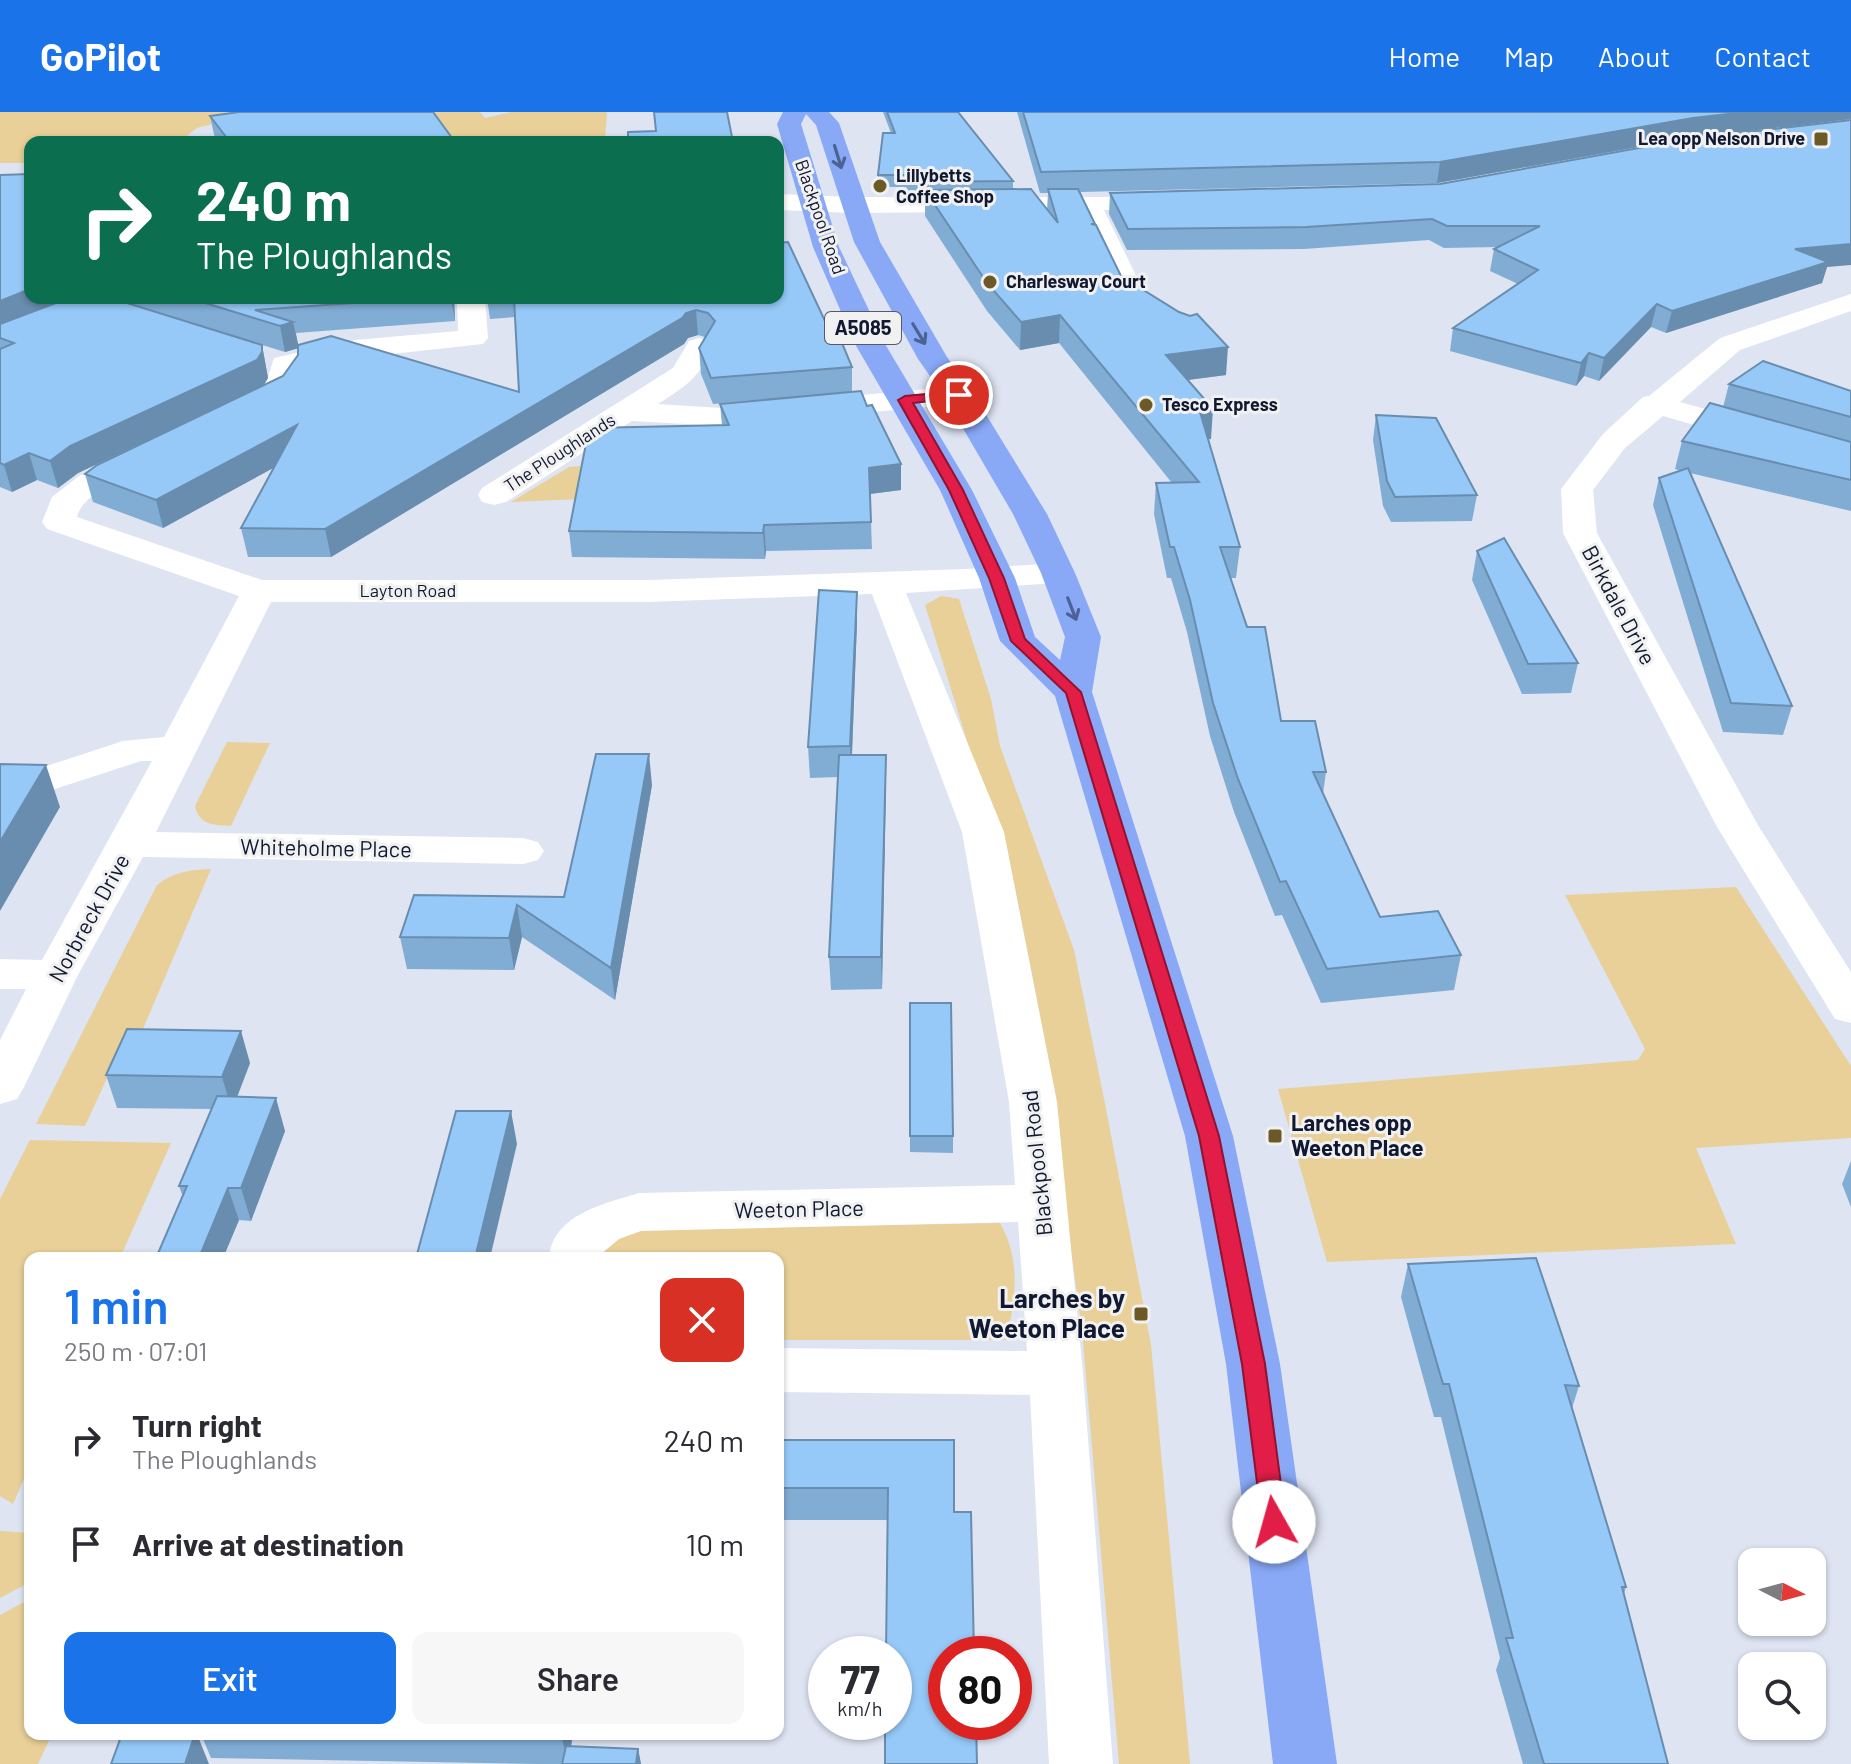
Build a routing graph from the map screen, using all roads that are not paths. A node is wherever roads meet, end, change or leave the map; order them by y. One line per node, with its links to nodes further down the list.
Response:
1 (795, 112): 5 (highway, Blackpool Road / A5085)
2 (816, 112): 7 (highway, Blackpool Road / A5085, one-way to 7)
3 (1199, 201): 6 (street)
4 (784, 202): 5 (street)
5 (813, 204): 7 (street); 13 (highway, Blackpool Road / A5085)
6 (1088, 204): 7 (street); 10 (street)
7 (853, 205): 12 (highway, Blackpool Road / A5085, one-way to 12)
8 (1851, 302): 14 (street, Birkdale Drive)
9 (471, 304): 16 (street)
10 (1188, 332)
11 (699, 347): 15 (street, The Ploughlands)
12 (959, 395): 13 (street, The Ploughlands); 20 (highway, Blackpool Road / A5085)
13 (905, 400): 15 (street, The Ploughlands); 21 (highway, Blackpool Road / A5085)
14 (1654, 404): 18 (street); 31 (street, Birkdale Drive)
15 (625, 411): 19 (street, The Ploughlands)
16 (219, 421)
17 (177, 442): 23 (street, Layton Road)
18 (1851, 460)
19 (494, 495)
20 (1058, 573): 21 (street, Layton Road); 24 (highway, Blackpool Road / A5085, one-way to 24)
21 (997, 578): 22 (street, Layton Road); 24 (highway, Blackpool Road / A5085)
22 (885, 583): 23 (street, Layton Road); 33 (street, Blackpool Road)
23 (259, 591): 25 (street, Norbreck Drive)
24 (1073, 692): 38 (highway, Blackpool Road / A5085)
25 (177, 749): 26 (street); 27 (street, Norbreck Drive)
26 (18, 789)
27 (129, 844): 28 (street, Whiteholme Place); 30 (street, Norbreck Drive)
28 (523, 851)
29 (0, 974): 30 (street)
30 (56, 975): 32 (street, Norbreck Drive)
31 (1851, 1008)
32 (0, 1087)
33 (1043, 1203): 34 (street, Weeton Place); 36 (street, Blackpool Road)
34 (576, 1252)
35 (784, 1370): 36 (street)
36 (1056, 1373): 37 (street, Blackpool Road)
37 (1081, 1764)
38 (1305, 1764)

